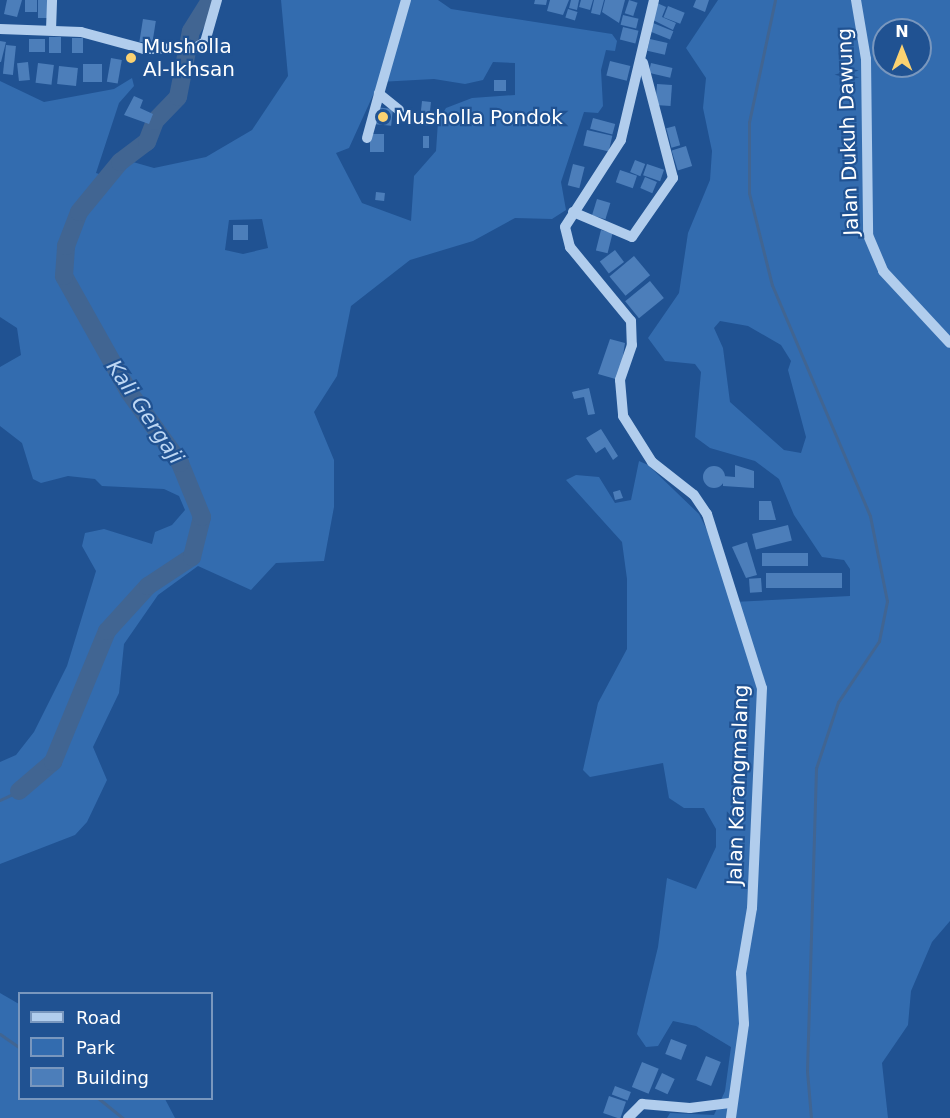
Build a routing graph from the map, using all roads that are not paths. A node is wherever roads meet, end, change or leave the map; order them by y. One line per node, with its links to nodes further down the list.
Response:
1 (52, 0): 7 (street)
2 (218, 0): 7 (street)
3 (406, 0): 9 (street)
4 (654, 0): 8 (street, Jalan Karangmalang)
5 (856, 0): 13 (street, Jalan Dukuh Dawung)
6 (0, 30): 7 (street)
7 (51, 30)
8 (643, 63): 12 (street, Jalan Karangmalang); 12 (street)
9 (379, 94): 10 (street); 11 (street)
10 (399, 110)
11 (367, 138)
12 (573, 212): 14 (street, Jalan Karangmalang)
13 (950, 343)
14 (730, 1103): 15 (street); 16 (street, Jalan Karangmalang)
15 (628, 1118)
16 (731, 1118)

